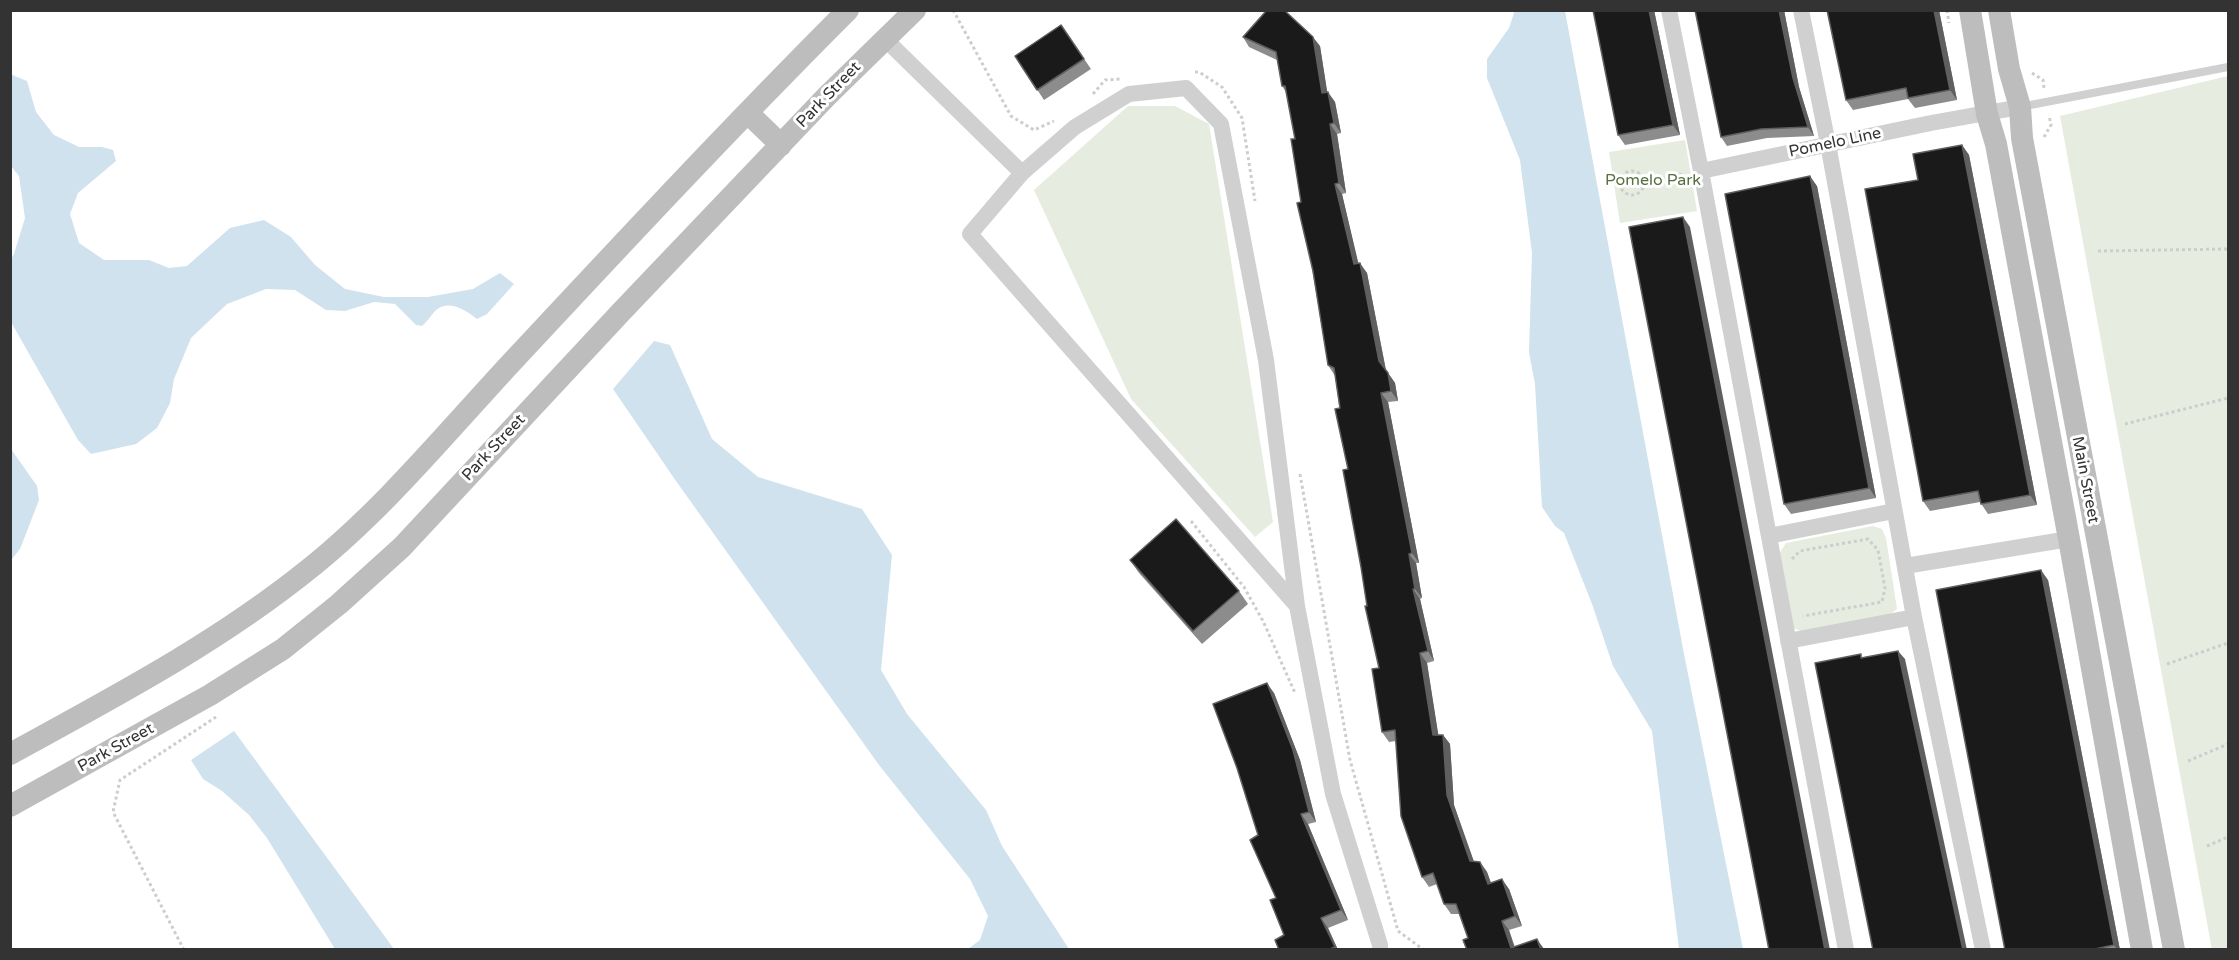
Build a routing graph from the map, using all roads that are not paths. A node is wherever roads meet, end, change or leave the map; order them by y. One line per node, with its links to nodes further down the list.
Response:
1 (848, 10): 10 (street)
2 (915, 10): 7 (street, Park Street)
3 (1669, 10): 14 (street)
4 (1801, 10): 12 (street)
5 (1970, 10): 11 (street, Main Street)
6 (1999, 10): 9 (street, Main Street)
7 (885, 39): 13 (street, Park Street); 15 (street)
8 (2229, 68): 9 (lane)
9 (2020, 107): 11 (street, Pomelo Line); 29 (street, Main Street)
10 (748, 112): 13 (street); 23 (street)
11 (1978, 115): 12 (street, Pomelo Line); 18 (street, Main Street)
12 (1828, 144): 14 (street, Pomelo Line); 16 (street)
13 (781, 145): 24 (street, Park Street)
14 (1701, 171): 17 (street)
15 (1022, 173): 20 (street); 20 (street)
16 (1894, 511): 17 (street); 19 (street)
17 (1769, 536): 22 (street)
18 (2069, 539): 19 (street); 28 (street, Main Street)
19 (1905, 566): 21 (street)
20 (1297, 606): 25 (street)
21 (1914, 617): 22 (street); 27 (street)
22 (1788, 641): 26 (street)
23 (10, 754)
24 (10, 806)
25 (1384, 948)
26 (1846, 950)
27 (1983, 950)
28 (2142, 950)
29 (2174, 950)

